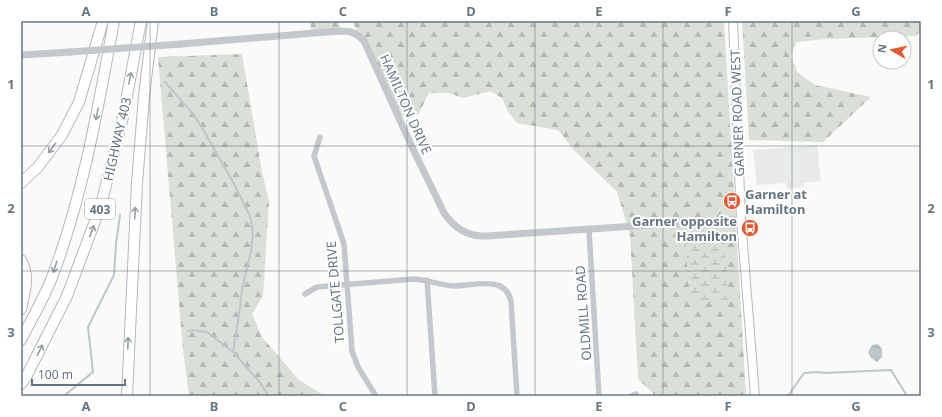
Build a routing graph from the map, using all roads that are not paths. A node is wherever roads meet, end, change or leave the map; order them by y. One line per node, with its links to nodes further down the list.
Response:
1 (103, 21): 8 (highway, one-way to 8)
2 (114, 21): 16 (highway, HIGHWAY 403 / 403, one-way to 16)
3 (141, 21): 17 (highway, HIGHWAY 403 / 403, one-way to 3)
4 (153, 21): 18 (highway, one-way to 4)
5 (733, 21): 9 (main road, GARNER ROAD WEST)
6 (21, 55): 10 (street, HAMILTON DRIVE, bridge)
7 (320, 137): 13 (street, TOLLGATE DRIVE)
8 (21, 182)
9 (741, 219): 10 (street, HAMILTON DRIVE); 23 (main road, GARNER ROAD WEST)
10 (588, 230): 22 (street, OLDMILL ROAD)
11 (21, 260): 15 (highway)
12 (427, 280): 13 (street); 20 (street); 21 (street)
13 (347, 284): 14 (street); 19 (street, TOLLGATE DRIVE)
14 (305, 294)
15 (21, 308)
16 (21, 340)
17 (23, 382)
18 (127, 396)
19 (376, 396)
20 (435, 396)
21 (517, 396)
22 (599, 396)
23 (756, 396)

